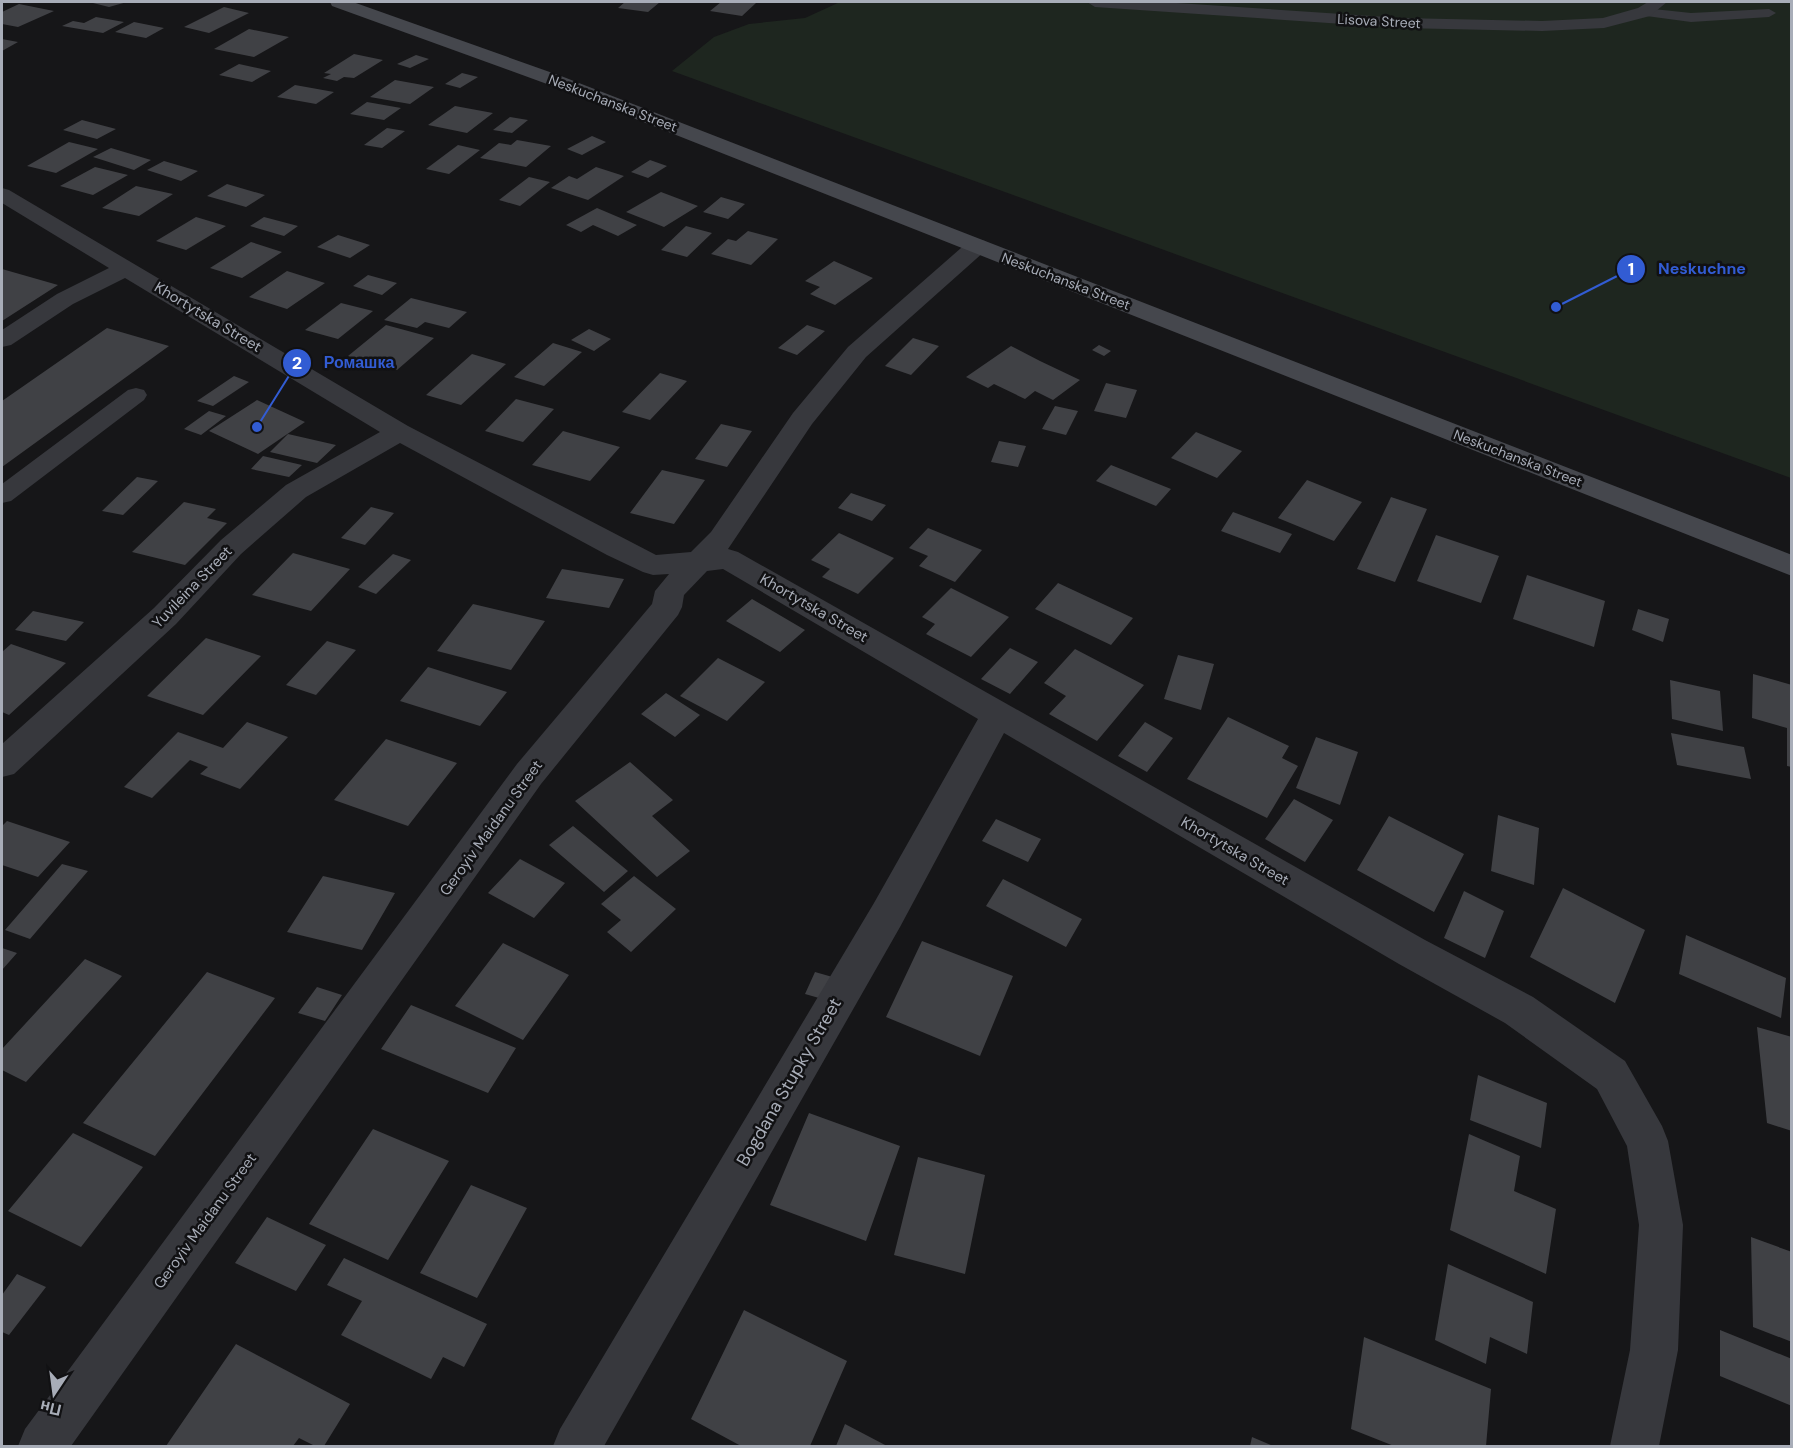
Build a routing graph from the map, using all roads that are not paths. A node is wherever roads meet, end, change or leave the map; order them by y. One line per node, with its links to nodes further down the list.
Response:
1 (338, 2): 7 (street, Neskuchanska Street)
2 (1095, 2): 4 (street, Lisova Street)
3 (1659, 2): 4 (street, Lisova Street)
4 (1644, 12): 5 (lane)
5 (1769, 13)
6 (2, 194): 8 (street, Khortytska Street)
7 (977, 246): 13 (street, Geroyiv Maidanu Street); 14 (street, Neskuchanska Street)
8 (127, 268): 9 (street); 11 (street, Khortytska Street)
9 (2, 340)
10 (136, 395): 12 (lane)
11 (399, 432): 13 (street, Khortytska Street); 16 (street, Yuvileina Street)
12 (2, 495)
13 (699, 561): 15 (street, Khortytska Street); 17 (street, Geroyiv Maidanu Street)
14 (1791, 566)
15 (997, 715): 18 (street, Bogdana Stupky Street); 19 (street, Khortytska Street)
16 (2, 764)
17 (42, 1446)
18 (577, 1446)
19 (1635, 1446)

